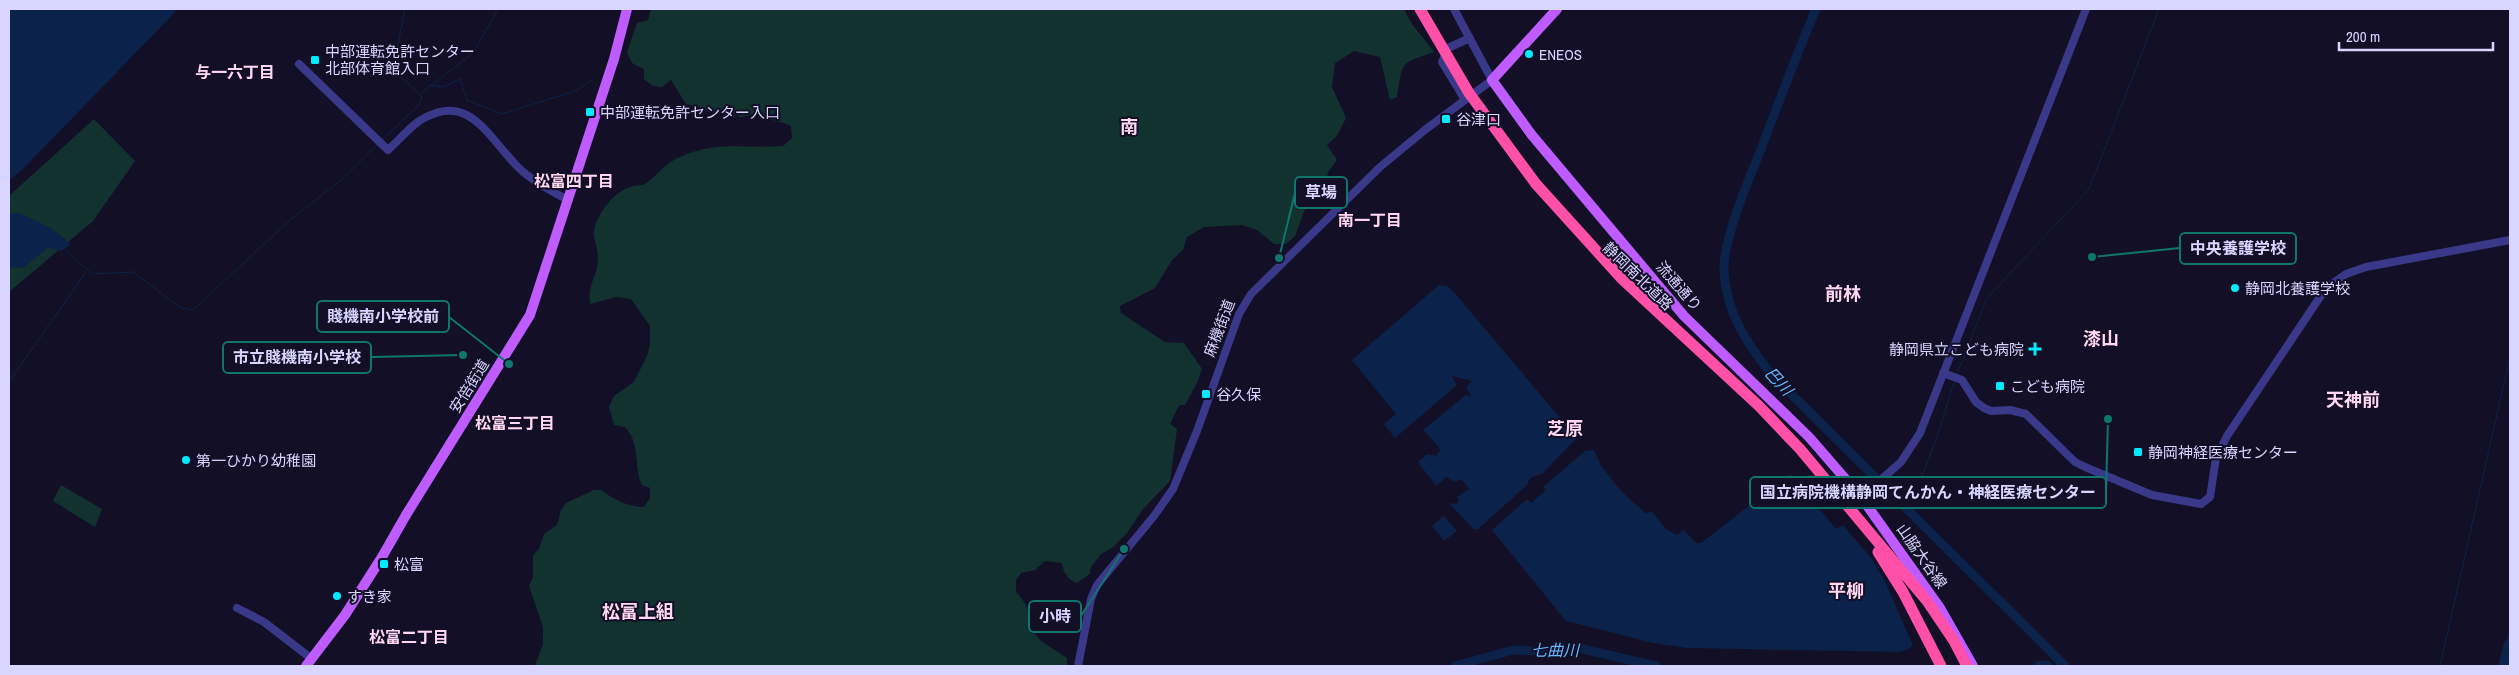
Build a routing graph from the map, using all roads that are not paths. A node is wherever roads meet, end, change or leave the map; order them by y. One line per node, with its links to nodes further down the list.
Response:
1 (627, 9): 10 (main road, 安倍街道)
2 (1418, 9): 14 (highway, 静岡南北道路, bridge)
3 (1454, 9): 6 (street)
4 (1557, 9): 8 (main road, 麻機街道)
5 (2086, 9): 12 (street)
6 (1470, 38): 8 (street); 9 (street)
7 (299, 64): 10 (street)
8 (1492, 80): 9 (street, 麻機街道); 13 (main road, 流通通り)
9 (1465, 100): 18 (street, 麻機街道)
10 (566, 199): 16 (main road, 安倍街道)
11 (2510, 240): 12 (street)
12 (1947, 374): 13 (street)
13 (1864, 494): 17 (main road, 山脇大谷線); 19 (main road, 山脇大谷線)
14 (1871, 538): 17 (highway, bridge); 19 (highway, bridge)
15 (237, 608): 16 (street)
16 (309, 662)
17 (1937, 665)
18 (1078, 666)
19 (1971, 666)

